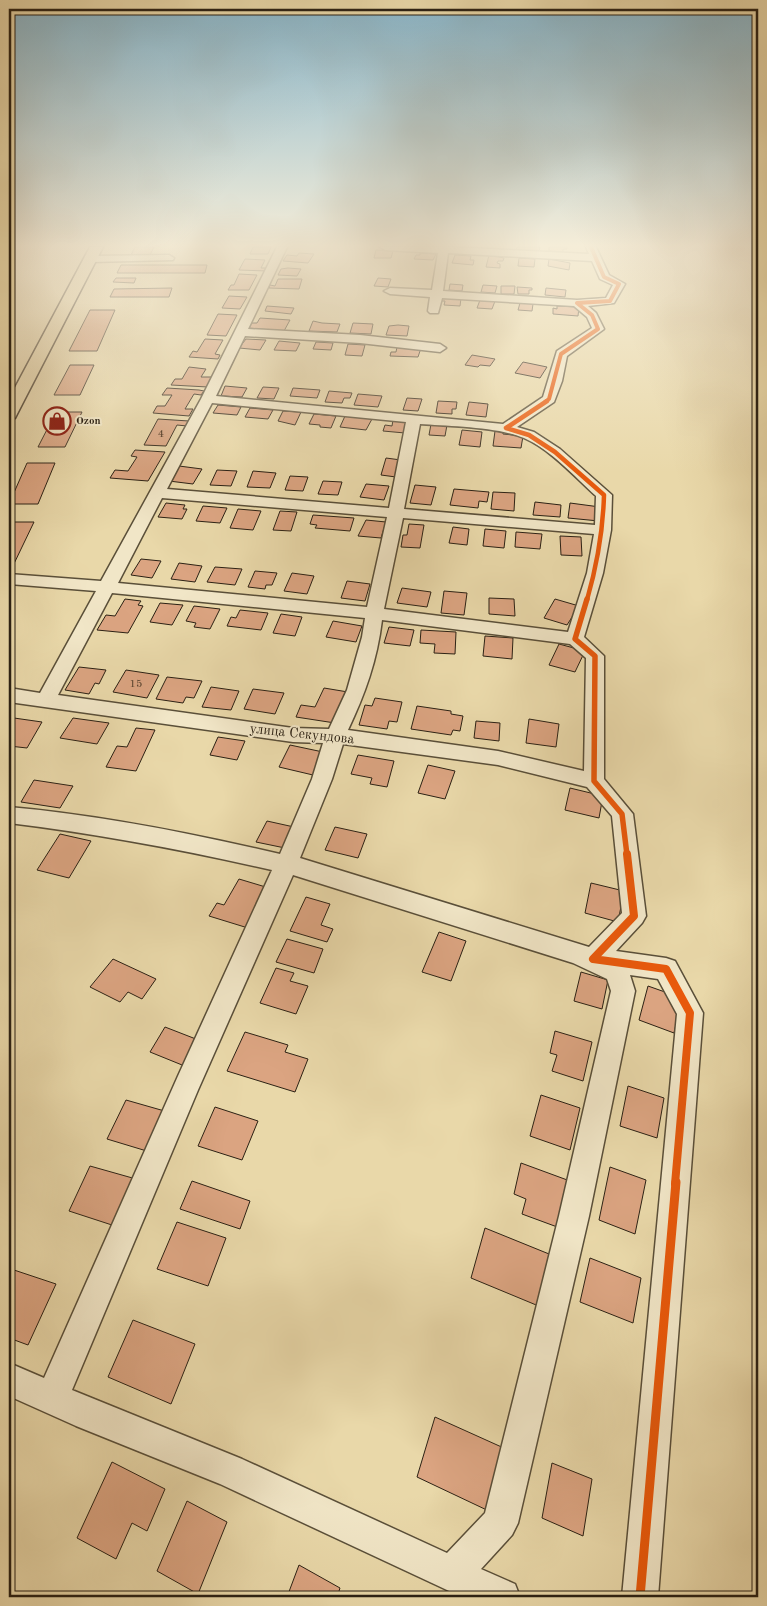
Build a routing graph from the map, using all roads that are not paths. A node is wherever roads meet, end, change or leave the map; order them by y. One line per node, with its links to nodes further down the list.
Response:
1 (58, 322): 7 (main road)
2 (246, 322): 4 (street)
3 (595, 322): 9 (street)
4 (241, 332): 5 (street); 6 (street)
5 (440, 348)
6 (208, 399): 8 (street); 10 (street)
7 (9, 414)
8 (414, 418): 9 (street); 11 (street)
9 (506, 428): 12 (street)
10 (156, 493): 11 (street); 14 (street)
11 (395, 512): 12 (street); 15 (street)
12 (603, 530): 16 (street)
13 (9, 579): 14 (street)
14 (107, 586): 15 (street); 18 (street)
15 (374, 614): 16 (street); 19 (street)
16 (575, 639): 20 (street)
17 (9, 696): 18 (street, улица Секундова)
18 (46, 700): 19 (street, улица Секундова)
19 (335, 736): 20 (street, улица Секундова); 22 (street)
20 (594, 781): 23 (street)
21 (9, 815): 22 (street)
22 (286, 865): 23 (street); 25 (street)
23 (593, 959): 26 (street); 28 (street)
24 (9, 1379): 25 (street)
25 (52, 1398): 26 (street)
26 (451, 1574): 27 (street)
27 (502, 1597)
28 (640, 1597)

